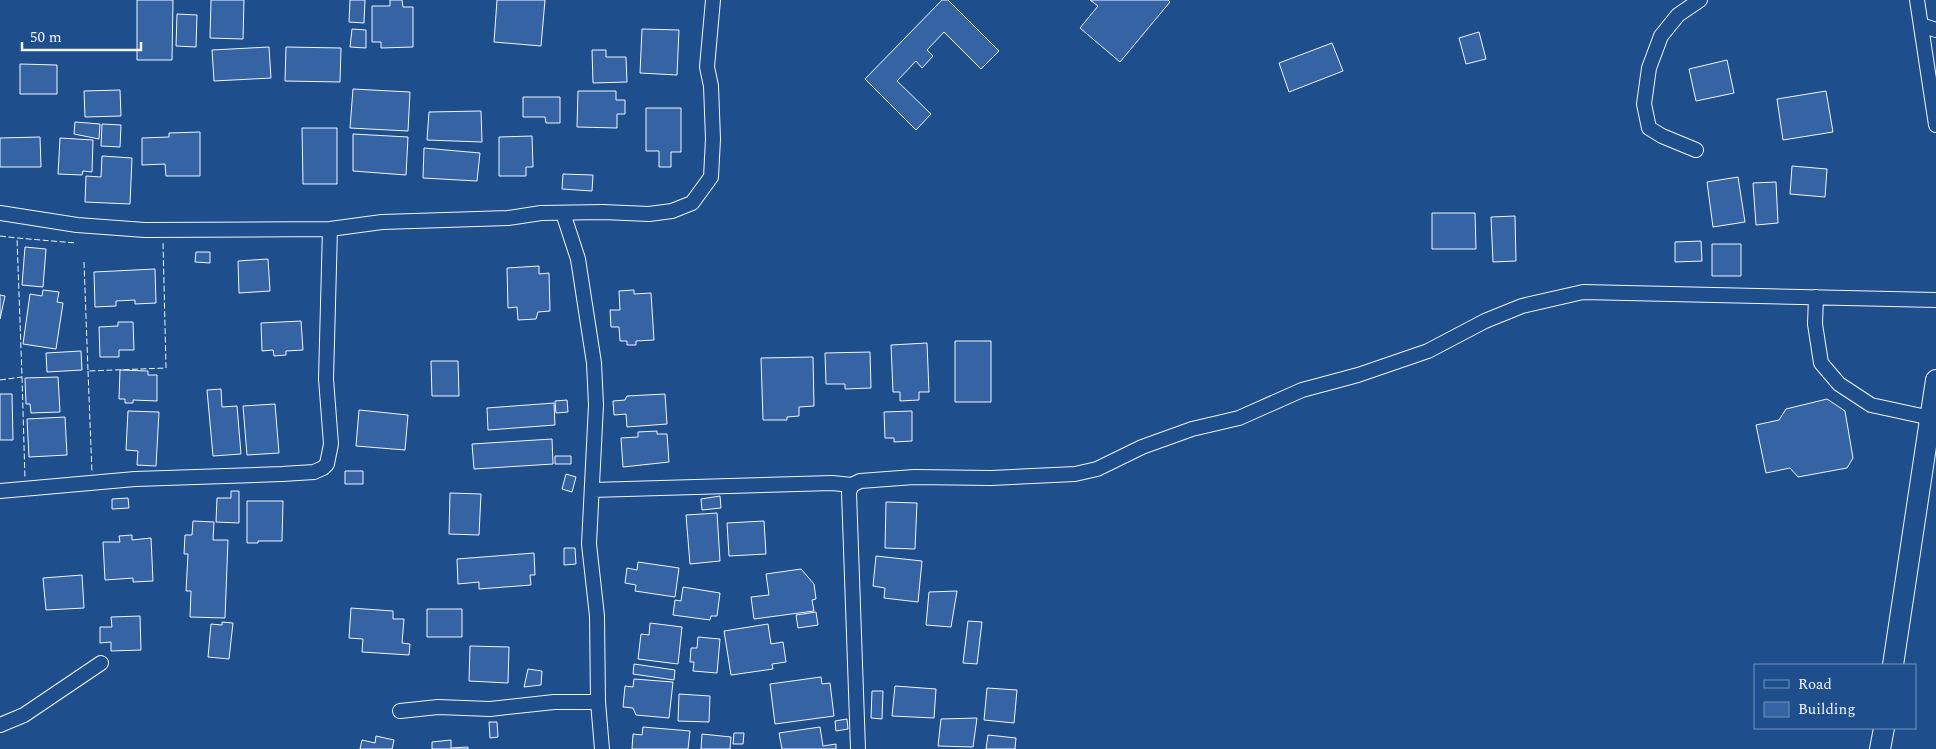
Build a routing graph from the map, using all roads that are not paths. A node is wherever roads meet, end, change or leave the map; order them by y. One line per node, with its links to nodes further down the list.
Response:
1 (713, 0): 9 (street)
2 (1700, 0): 7 (street)
3 (1916, 0): 4 (street)
4 (1921, 25): 5 (street); 6 (street)
5 (1936, 30)
6 (1936, 125)
7 (1696, 150)
8 (0, 213): 10 (street)
9 (563, 213): 10 (street); 16 (street)
10 (330, 229): 17 (street)
11 (1816, 297): 12 (street); 14 (street); 15 (street)
12 (1936, 300)
13 (1935, 391): 14 (street)
14 (1931, 418): 19 (street)
15 (852, 485): 16 (street); 25 (street)
16 (592, 490): 20 (street)
17 (0, 491)
18 (101, 663): 22 (street)
19 (1893, 664)
20 (598, 702): 21 (street); 24 (street)
21 (400, 711)
22 (0, 724)
23 (1884, 729): 26 (street)
24 (602, 749)
25 (858, 749)
26 (1880, 749)

